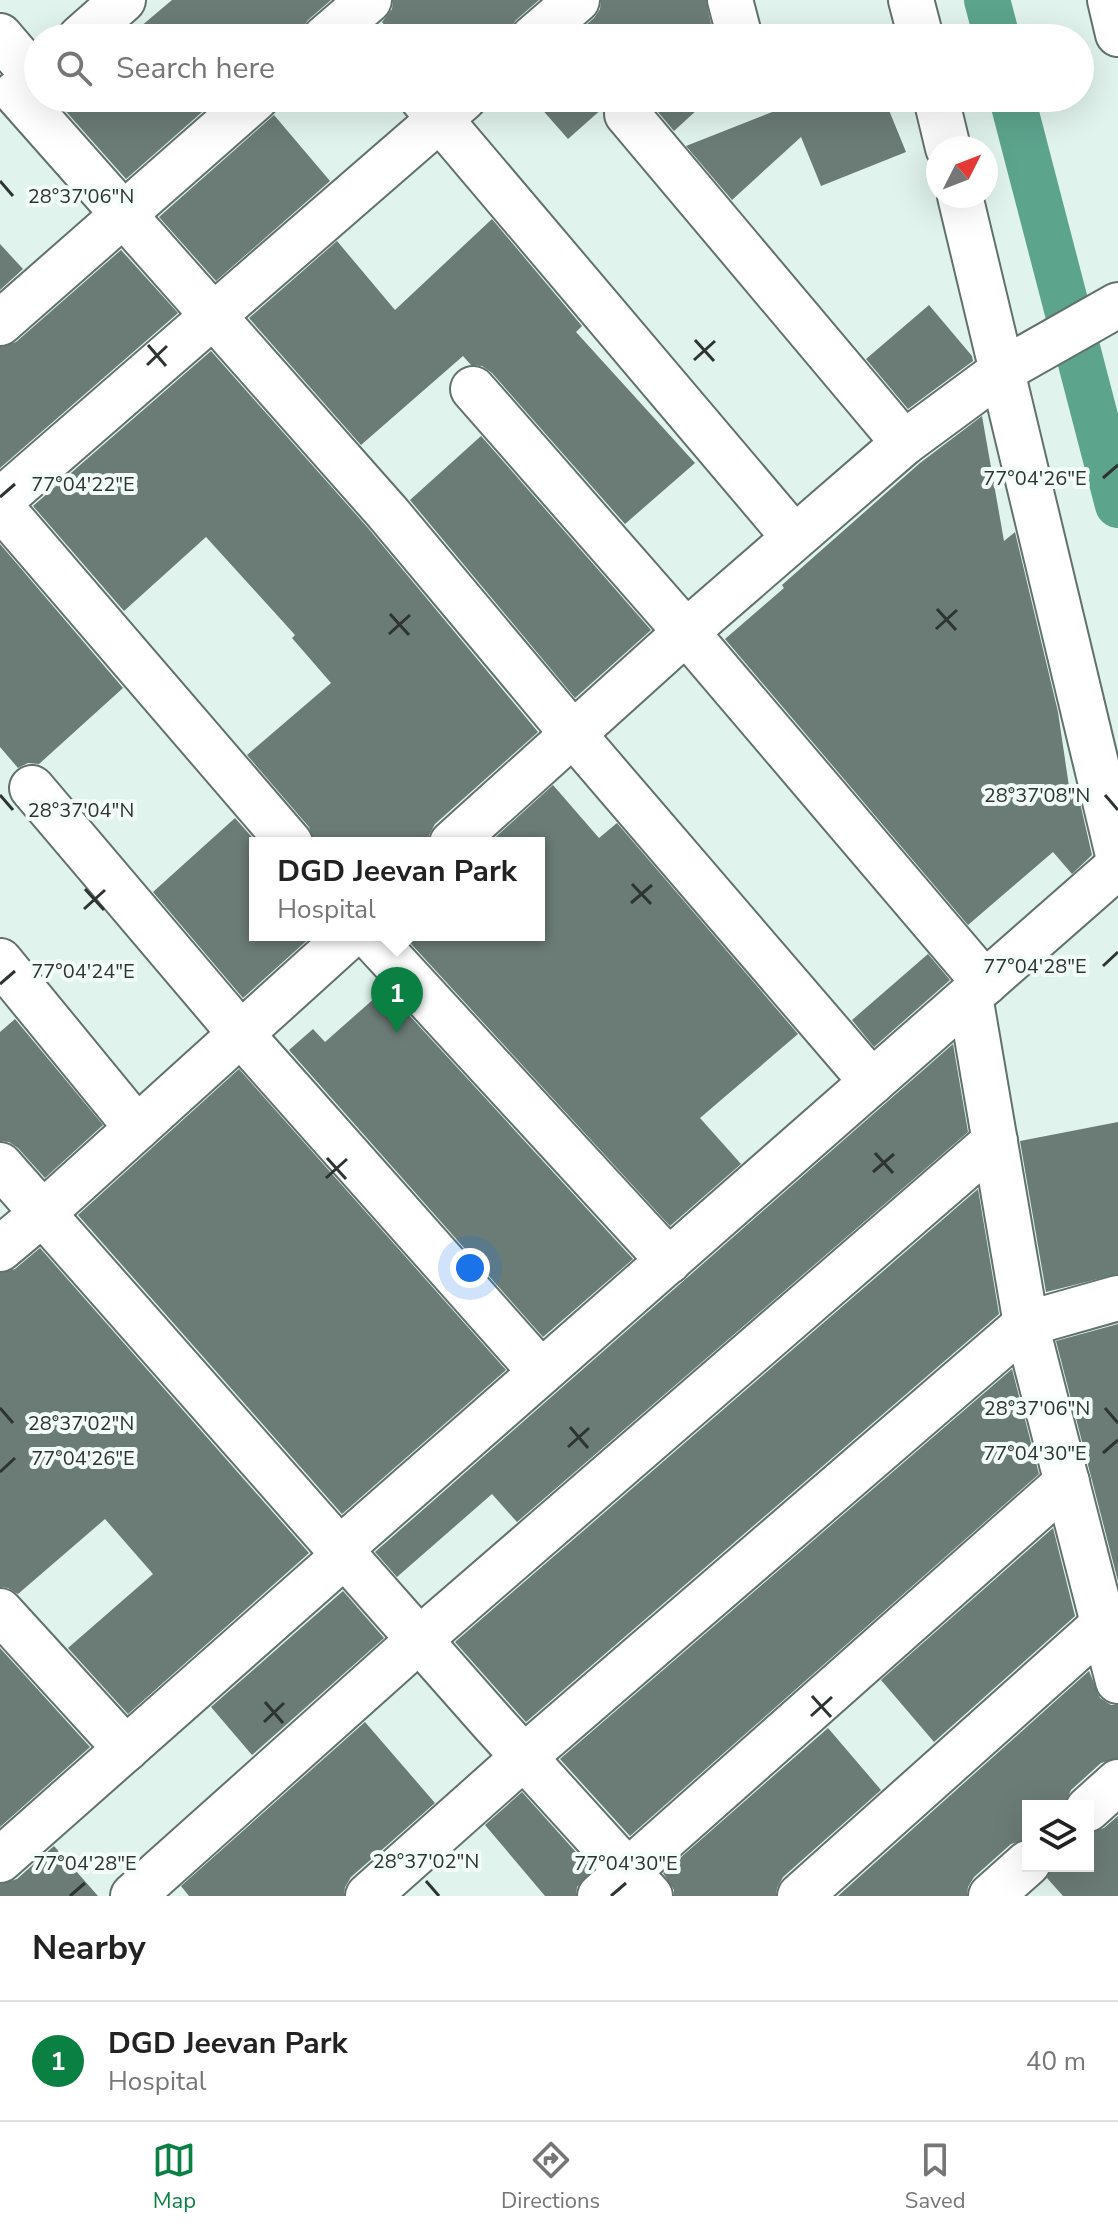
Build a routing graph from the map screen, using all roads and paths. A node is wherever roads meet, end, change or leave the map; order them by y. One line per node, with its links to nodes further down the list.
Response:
1 (123, 0): 6 (street)
2 (577, 0): 7 (street)
3 (730, 0): 8 (street)
4 (911, 0): 9 (street)
5 (1110, 0): 10 (street)
6 (96, 24)
7 (549, 24)
8 (736, 24)
9 (917, 24)
10 (1118, 34)
11 (0, 36): 12 (street)
12 (22, 88)
13 (41, 112): 21 (street)
14 (240, 112): 21 (street)
15 (434, 112): 23 (street)
16 (448, 112): 29 (street)
17 (939, 112): 19 (street)
18 (627, 114): 27 (street)
19 (945, 136)
20 (964, 208): 25 (street)
21 (122, 215): 23 (street); 24 (street)
22 (1118, 305): 25 (street)
23 (214, 315): 28 (street); 31 (street)
24 (0, 323)
25 (1020, 359): 27 (street); 35 (street)
26 (473, 389): 30 (street)
27 (904, 443): 29 (street)
28 (0, 504): 33 (street)
29 (794, 537): 30 (street)
30 (686, 632): 31 (street); 40 (street)
31 (573, 734): 34 (street); 42 (street)
32 (32, 788): 41 (street)
33 (285, 837)
34 (459, 837)
35 (1118, 855)
36 (1118, 866): 40 (street)
37 (343, 941): 41 (street)
38 (375, 941): 48 (street)
39 (0, 961): 43 (street)
40 (977, 990): 42 (street); 44 (street)
41 (240, 1033): 43 (street); 51 (street)
42 (872, 1082): 48 (street)
43 (137, 1128): 46 (street)
44 (995, 1141): 50 (street); 56 (street)
45 (0, 1165): 46 (street)
46 (43, 1213): 47 (street); 53 (street)
47 (0, 1249)
48 (669, 1261): 51 (street)
49 (1118, 1298): 50 (street)
50 (1026, 1324): 52 (street); 59 (street)
51 (541, 1372): 53 (street)
52 (1067, 1482): 55 (street); 63 (street)
53 (342, 1552): 56 (street); 58 (street)
54 (0, 1611): 58 (street)
55 (1104, 1624): 57 (street); 66 (street)
56 (420, 1639): 59 (street); 64 (street)
57 (1118, 1681)
58 (126, 1749): 62 (street)
59 (524, 1757): 63 (street); 65 (street)
60 (1118, 1782): 61 (street)
61 (1094, 1804)
62 (0, 1859)
63 (626, 1888)
64 (133, 1896)
65 (368, 1896)
66 (800, 1896)

